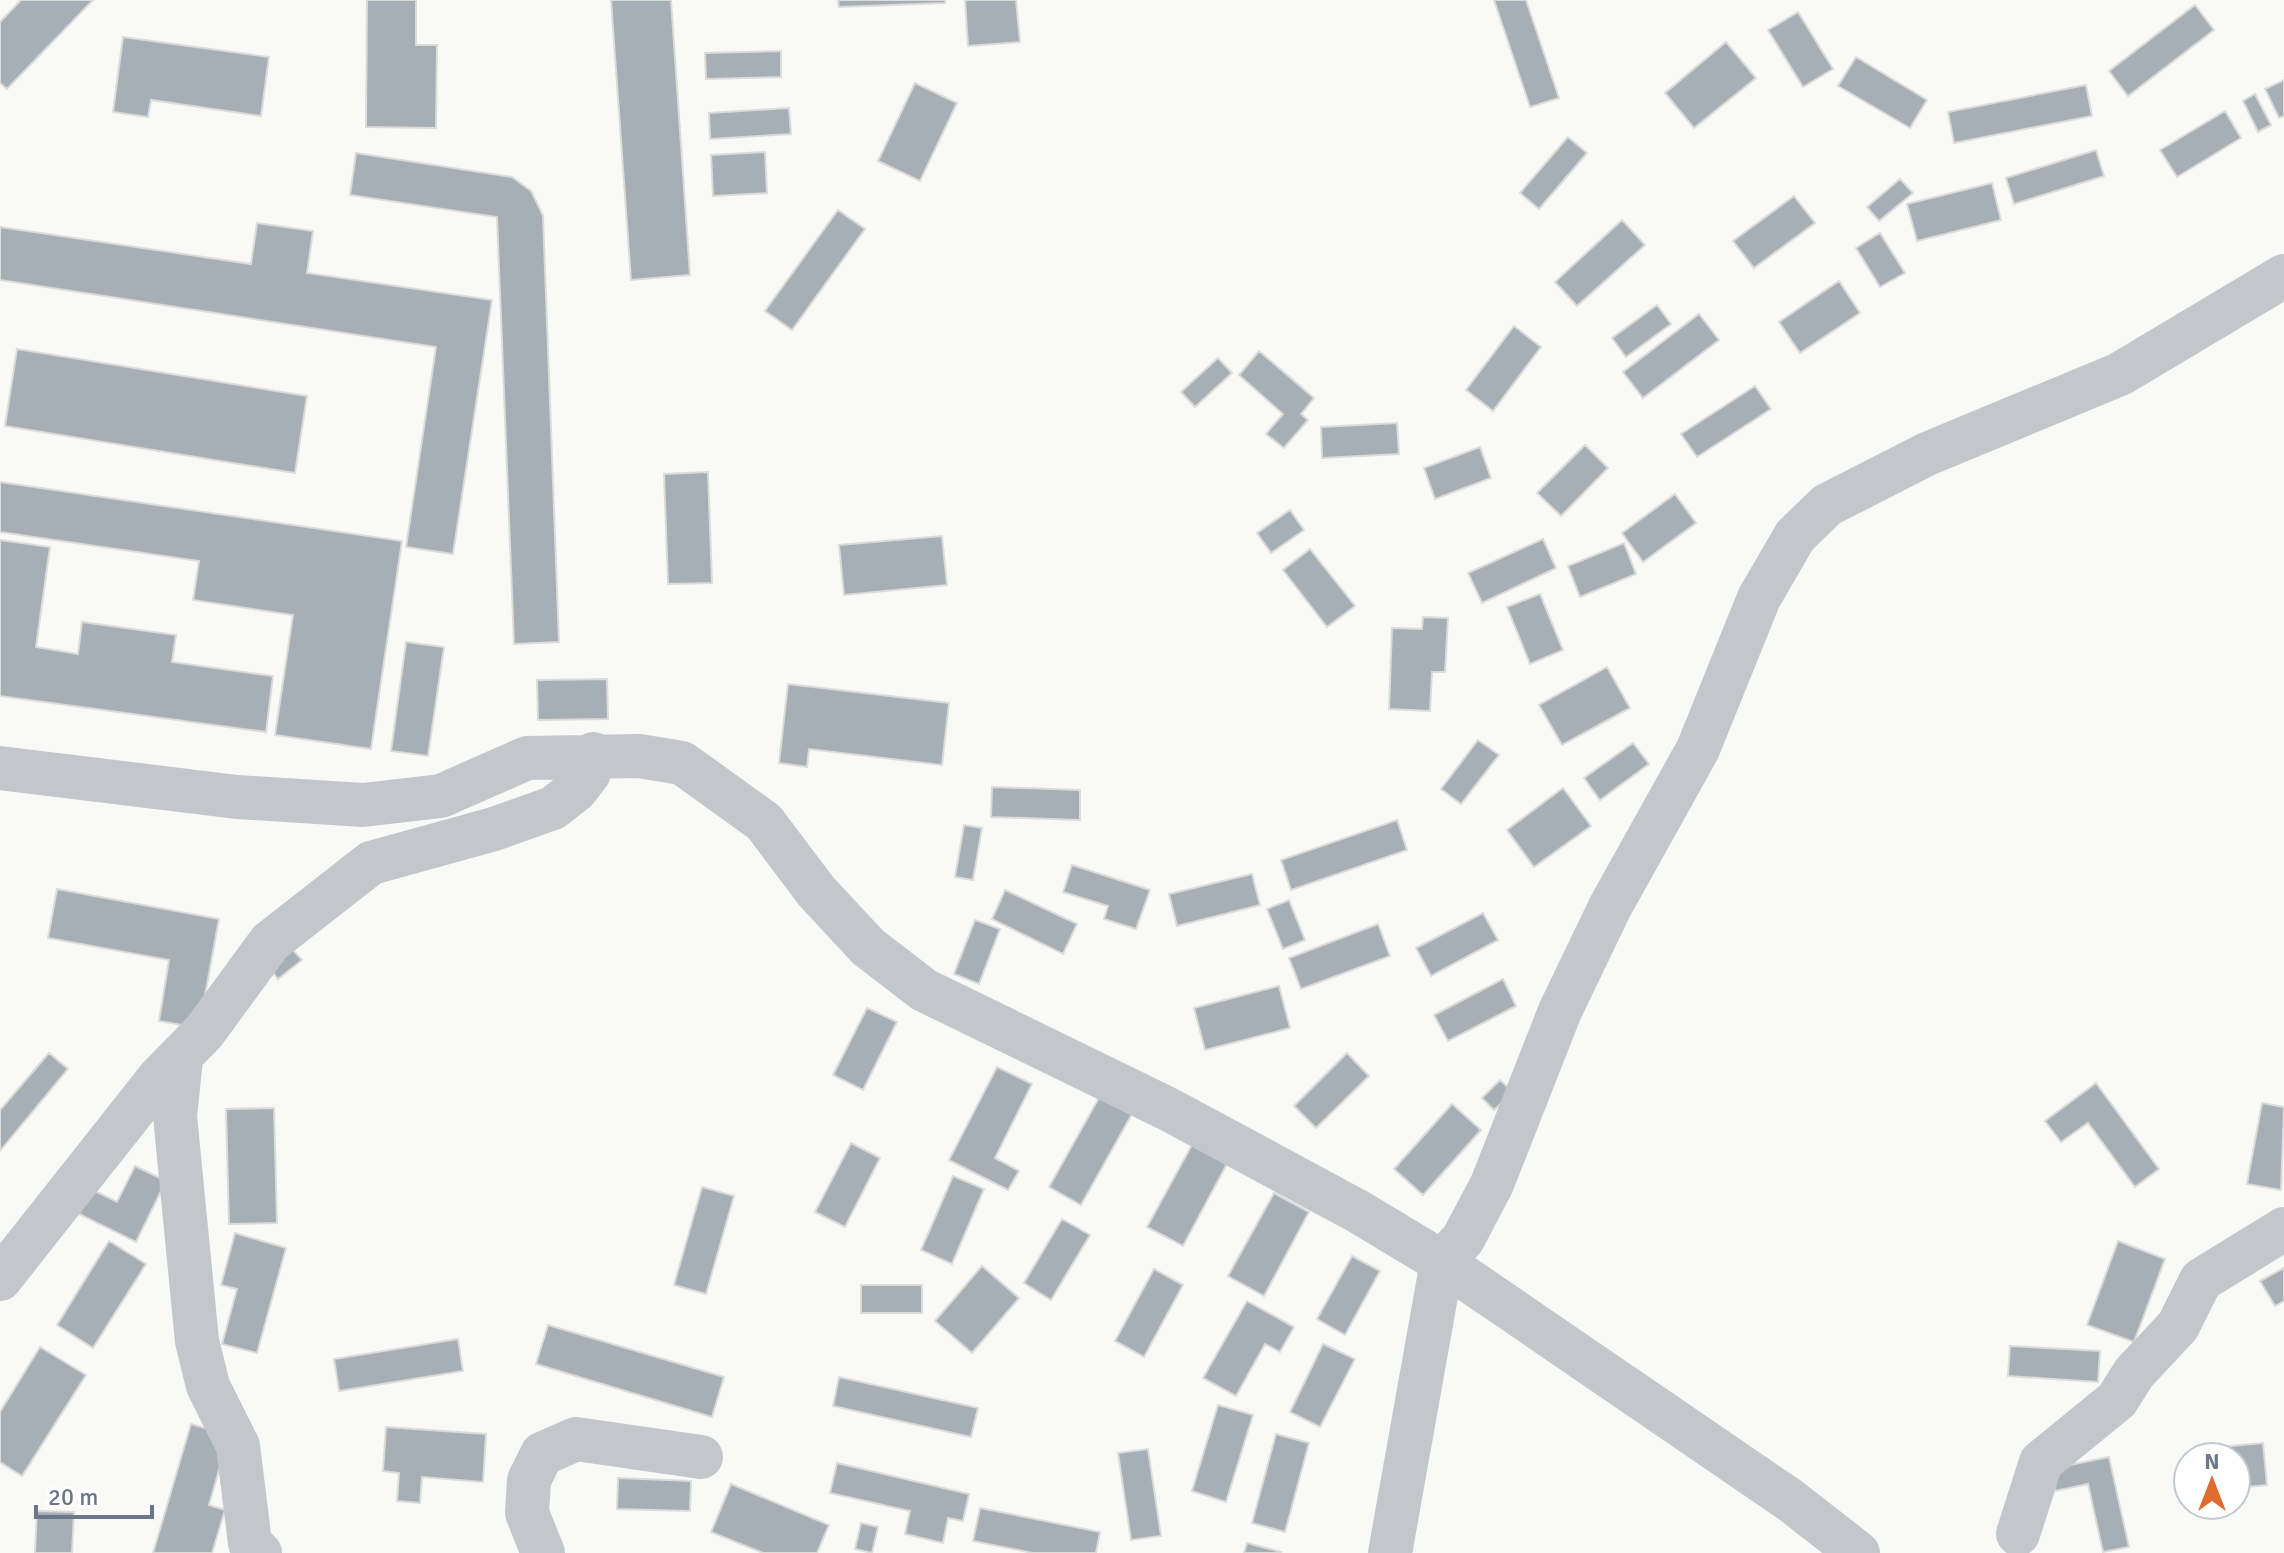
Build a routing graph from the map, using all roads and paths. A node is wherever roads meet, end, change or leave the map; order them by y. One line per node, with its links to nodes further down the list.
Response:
1 (2284, 276): 6 (street)
2 (593, 754): 3 (street); 4 (street); 6 (street)
3 (0, 768)
4 (181, 1059): 7 (street); 10 (street)
5 (2284, 1229): 9 (street)
6 (1442, 1262): 12 (street); 13 (street)
7 (0, 1279)
8 (701, 1457): 11 (street)
9 (2018, 1534)
10 (260, 1553)
11 (543, 1553)
12 (1390, 1553)
13 (1858, 1553)

